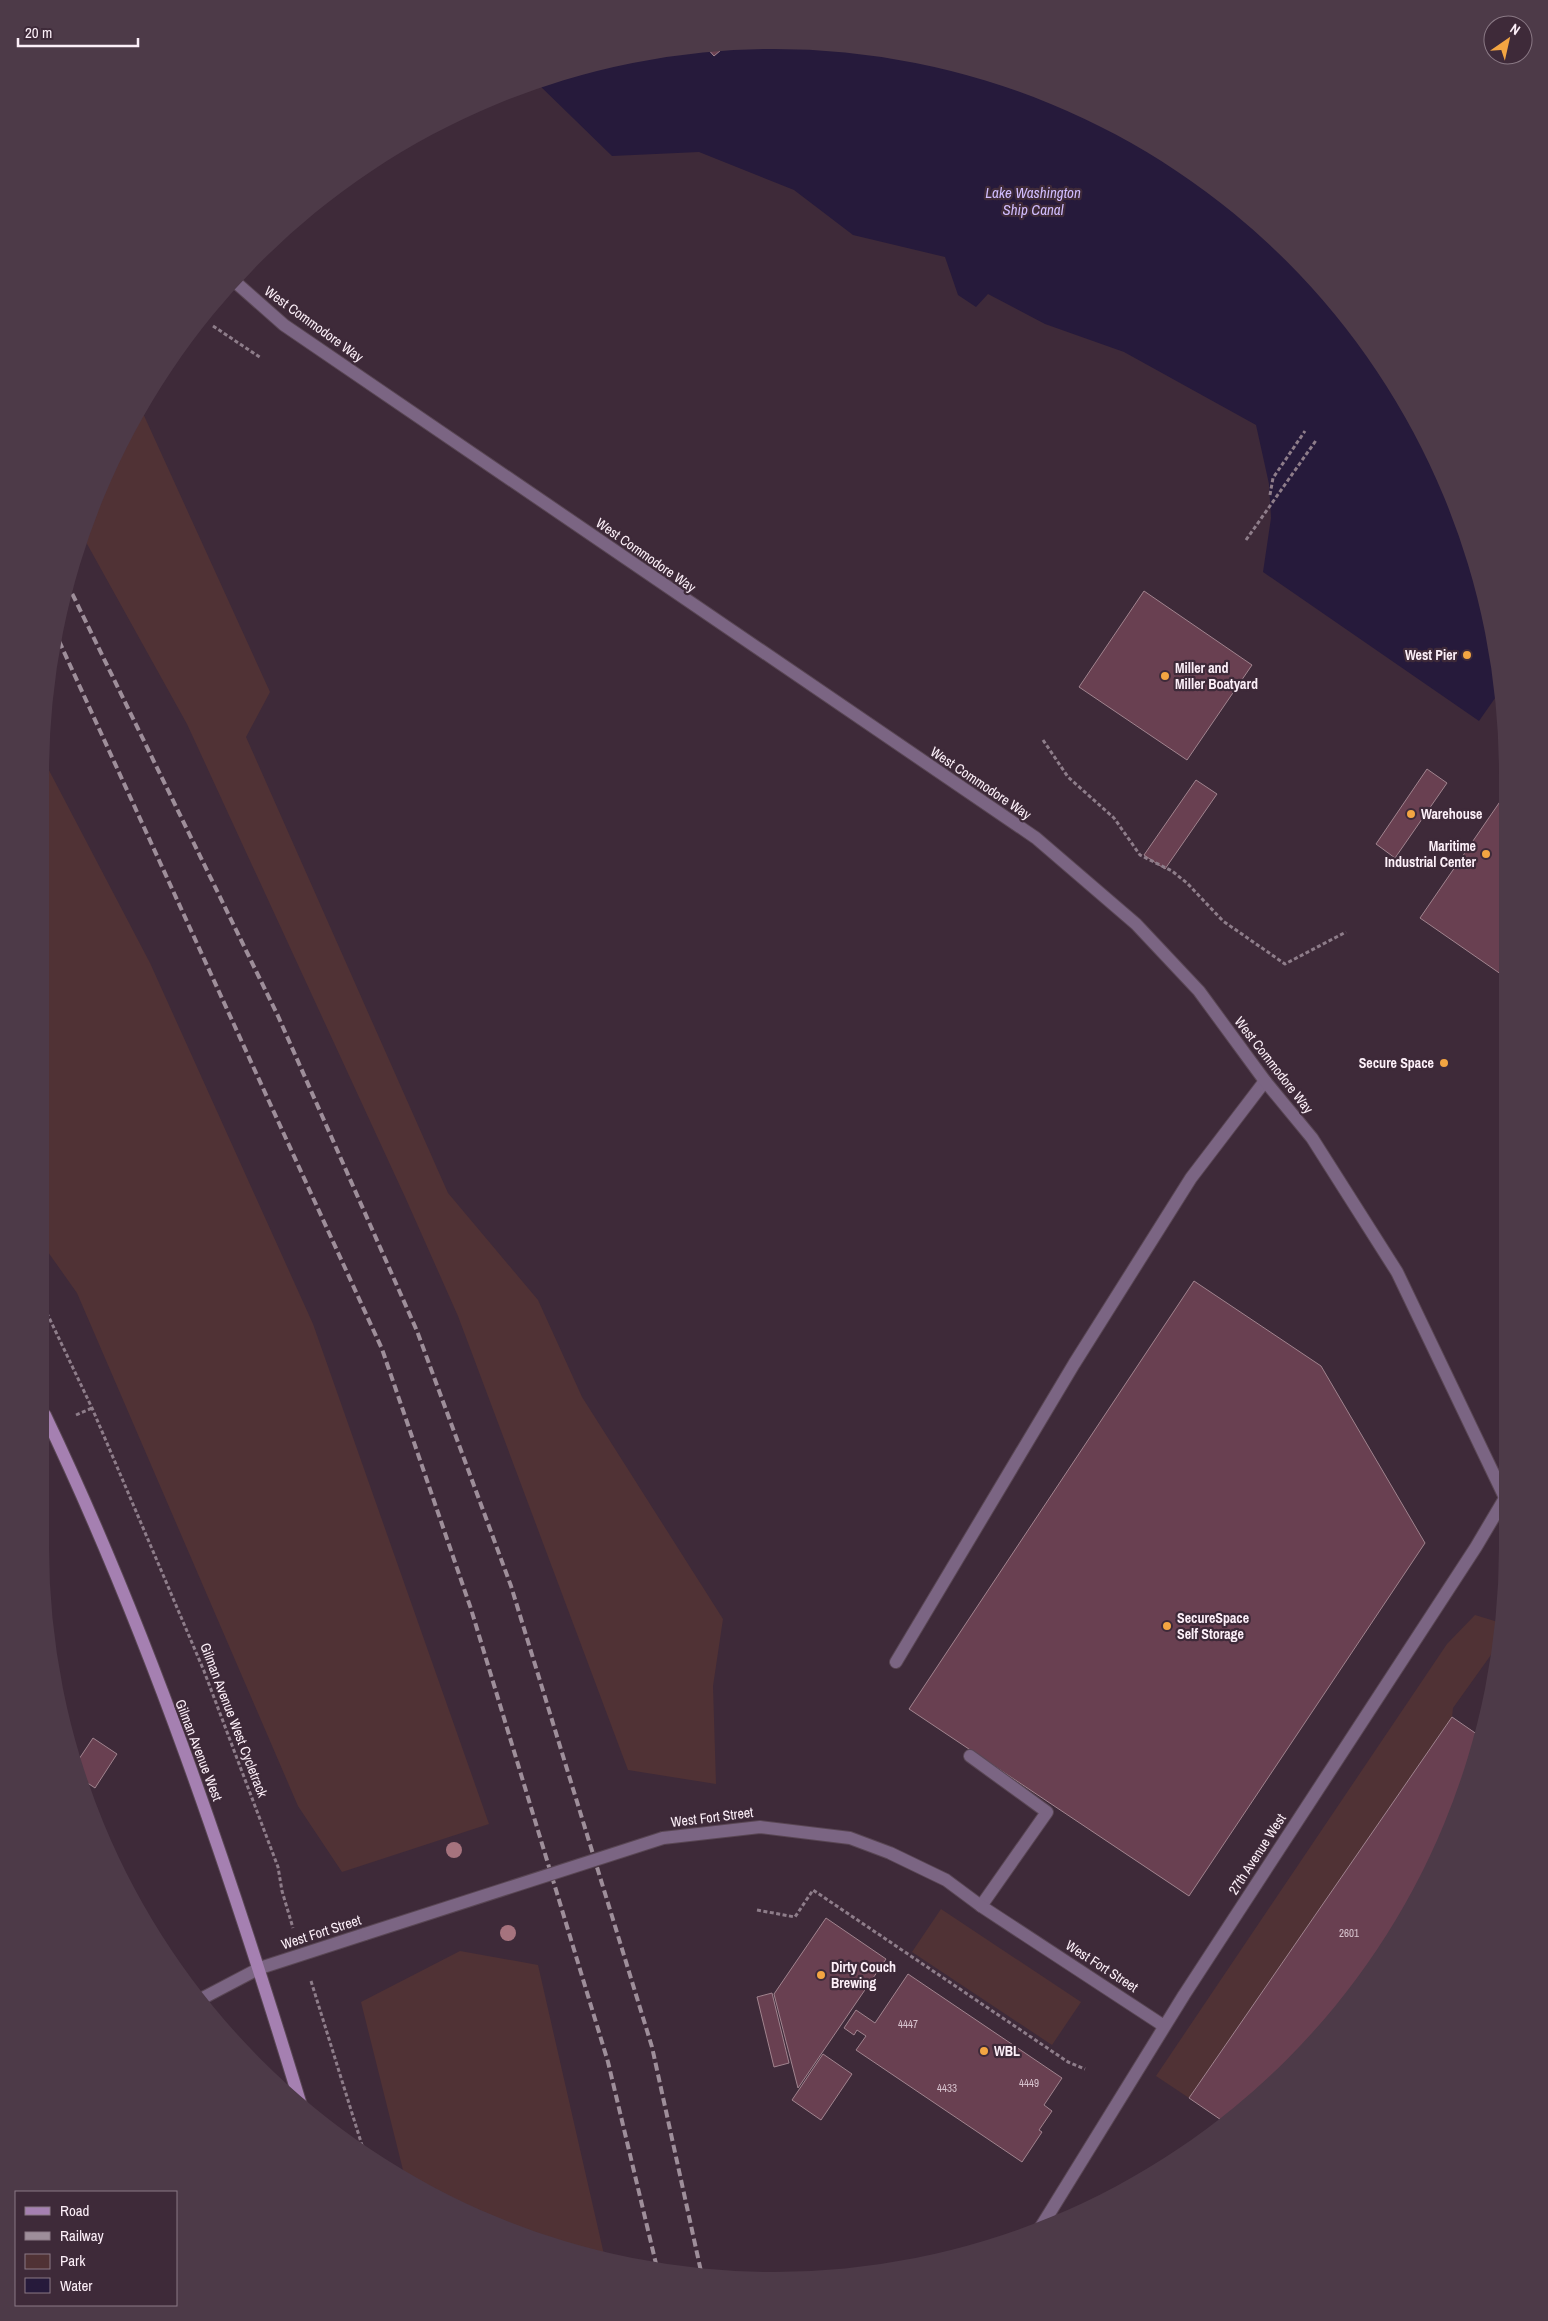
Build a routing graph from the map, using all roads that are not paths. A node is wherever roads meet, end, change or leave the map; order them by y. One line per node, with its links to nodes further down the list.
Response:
1 (239, 285): 2 (street, West Commodore Way)
2 (1265, 1081): 4 (street, West Commodore Way); 6 (street)
3 (49, 1430): 9 (main road, Gilman Avenue West)
4 (1499, 1484)
5 (1499, 1513): 11 (street, 27th Avenue West)
6 (896, 1662)
7 (970, 1756): 8 (street)
8 (981, 1906): 9 (street, West Fort Street, bridge); 11 (street, West Fort Street)
9 (260, 1968): 10 (street, West Fort Street); 12 (main road, Gilman Avenue West)
10 (205, 1997)
11 (1164, 2026): 13 (street, 27th Avenue West)
12 (297, 2093)
13 (1045, 2219)

